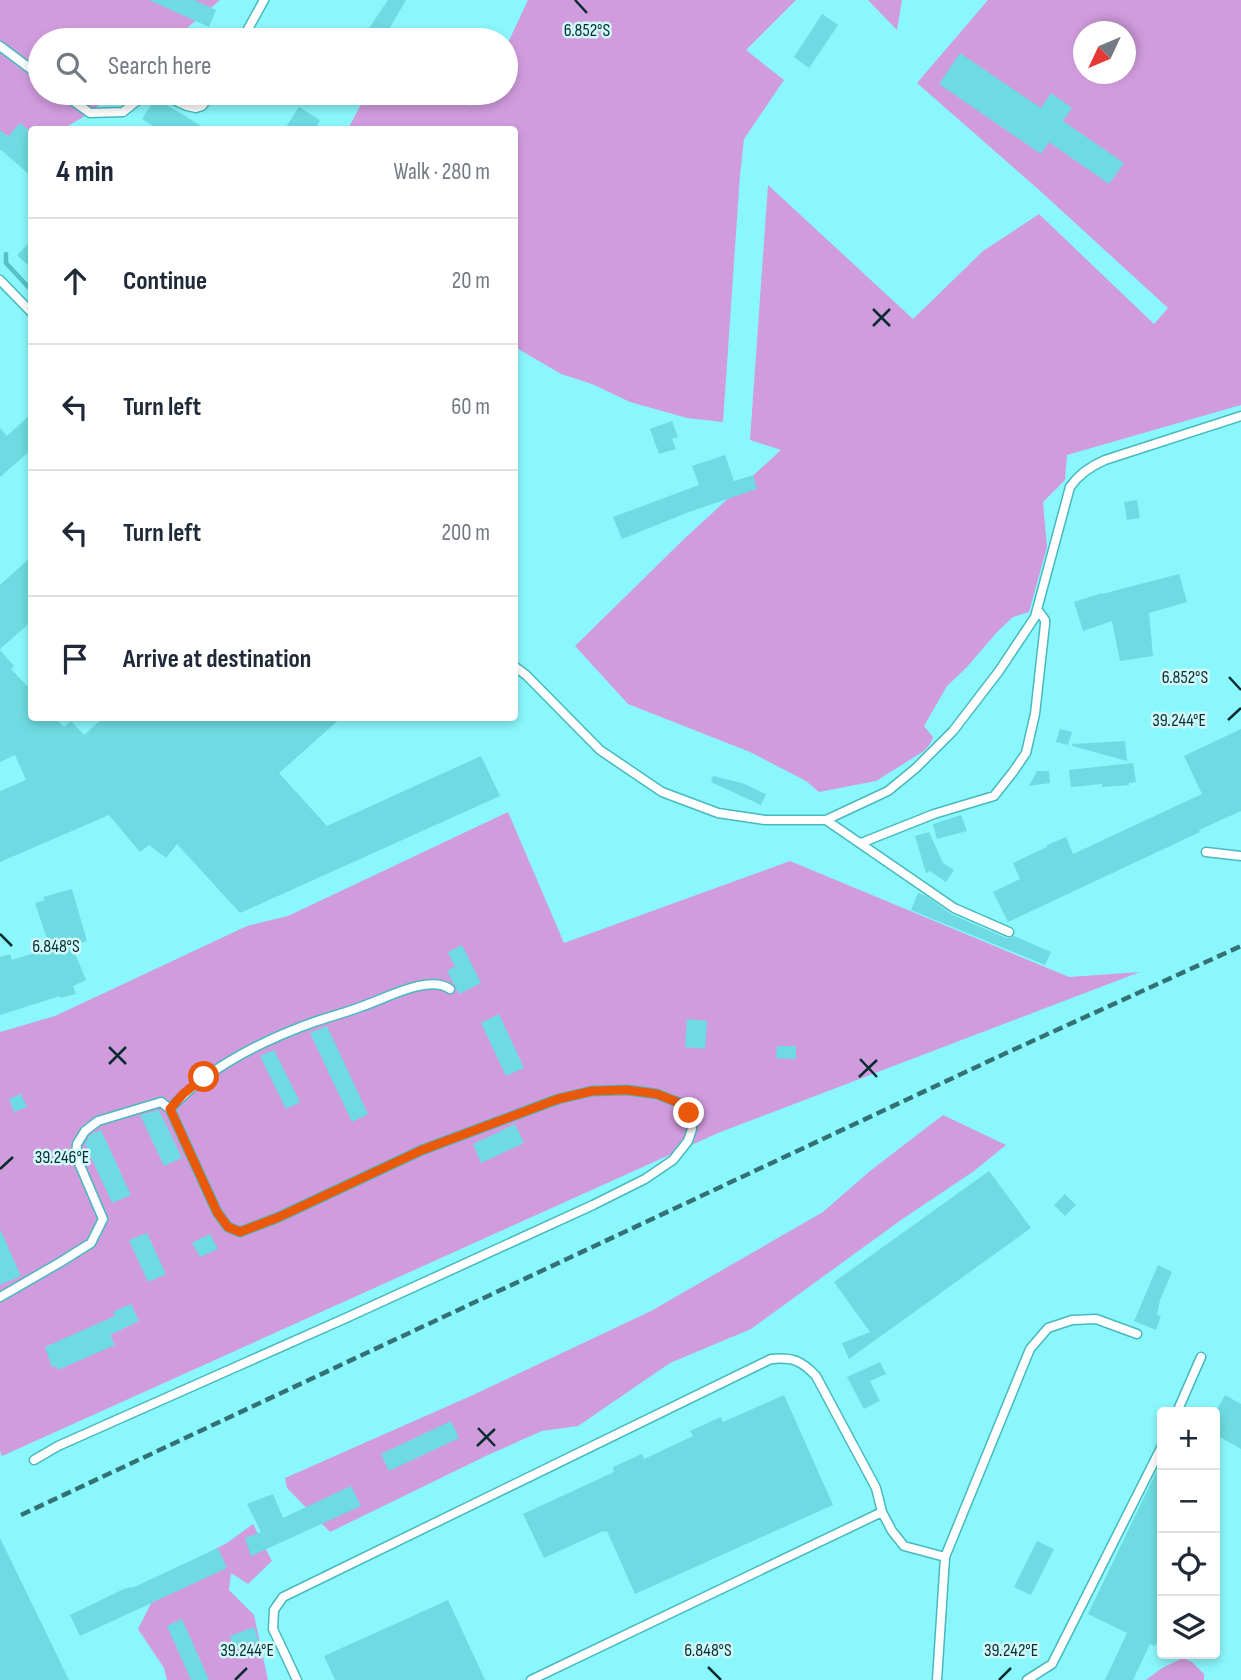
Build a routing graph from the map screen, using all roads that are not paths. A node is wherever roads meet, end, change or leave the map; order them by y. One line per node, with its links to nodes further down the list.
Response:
1 (264, 0): 2 (lane)
2 (249, 28)
3 (0, 46): 4 (lane)
4 (28, 67)
5 (79, 105): 6 (lane)
6 (132, 105)
7 (185, 105): 8 (lane)
8 (203, 105)
9 (0, 280): 10 (lane)
10 (28, 309)
11 (1241, 416): 12 (lane)
12 (1037, 608): 14 (lane); 15 (lane)
13 (518, 669): 14 (lane)
14 (826, 820): 15 (lane)
15 (860, 843): 18 (lane)
16 (1206, 852): 17 (lane)
17 (1241, 856)
18 (1009, 932)
19 (450, 989): 20 (lane)
20 (170, 1109): 21 (lane); 26 (lane)
21 (0, 1297)
22 (1137, 1334): 28 (lane)
23 (1201, 1357): 24 (lane)
24 (1179, 1407)
25 (1157, 1456): 32 (lane)
26 (34, 1460)
27 (882, 1512): 28 (lane); 29 (lane); 30 (lane)
28 (945, 1557): 31 (lane)
29 (297, 1680)
30 (531, 1680)
31 (937, 1680)
32 (1027, 1680)

